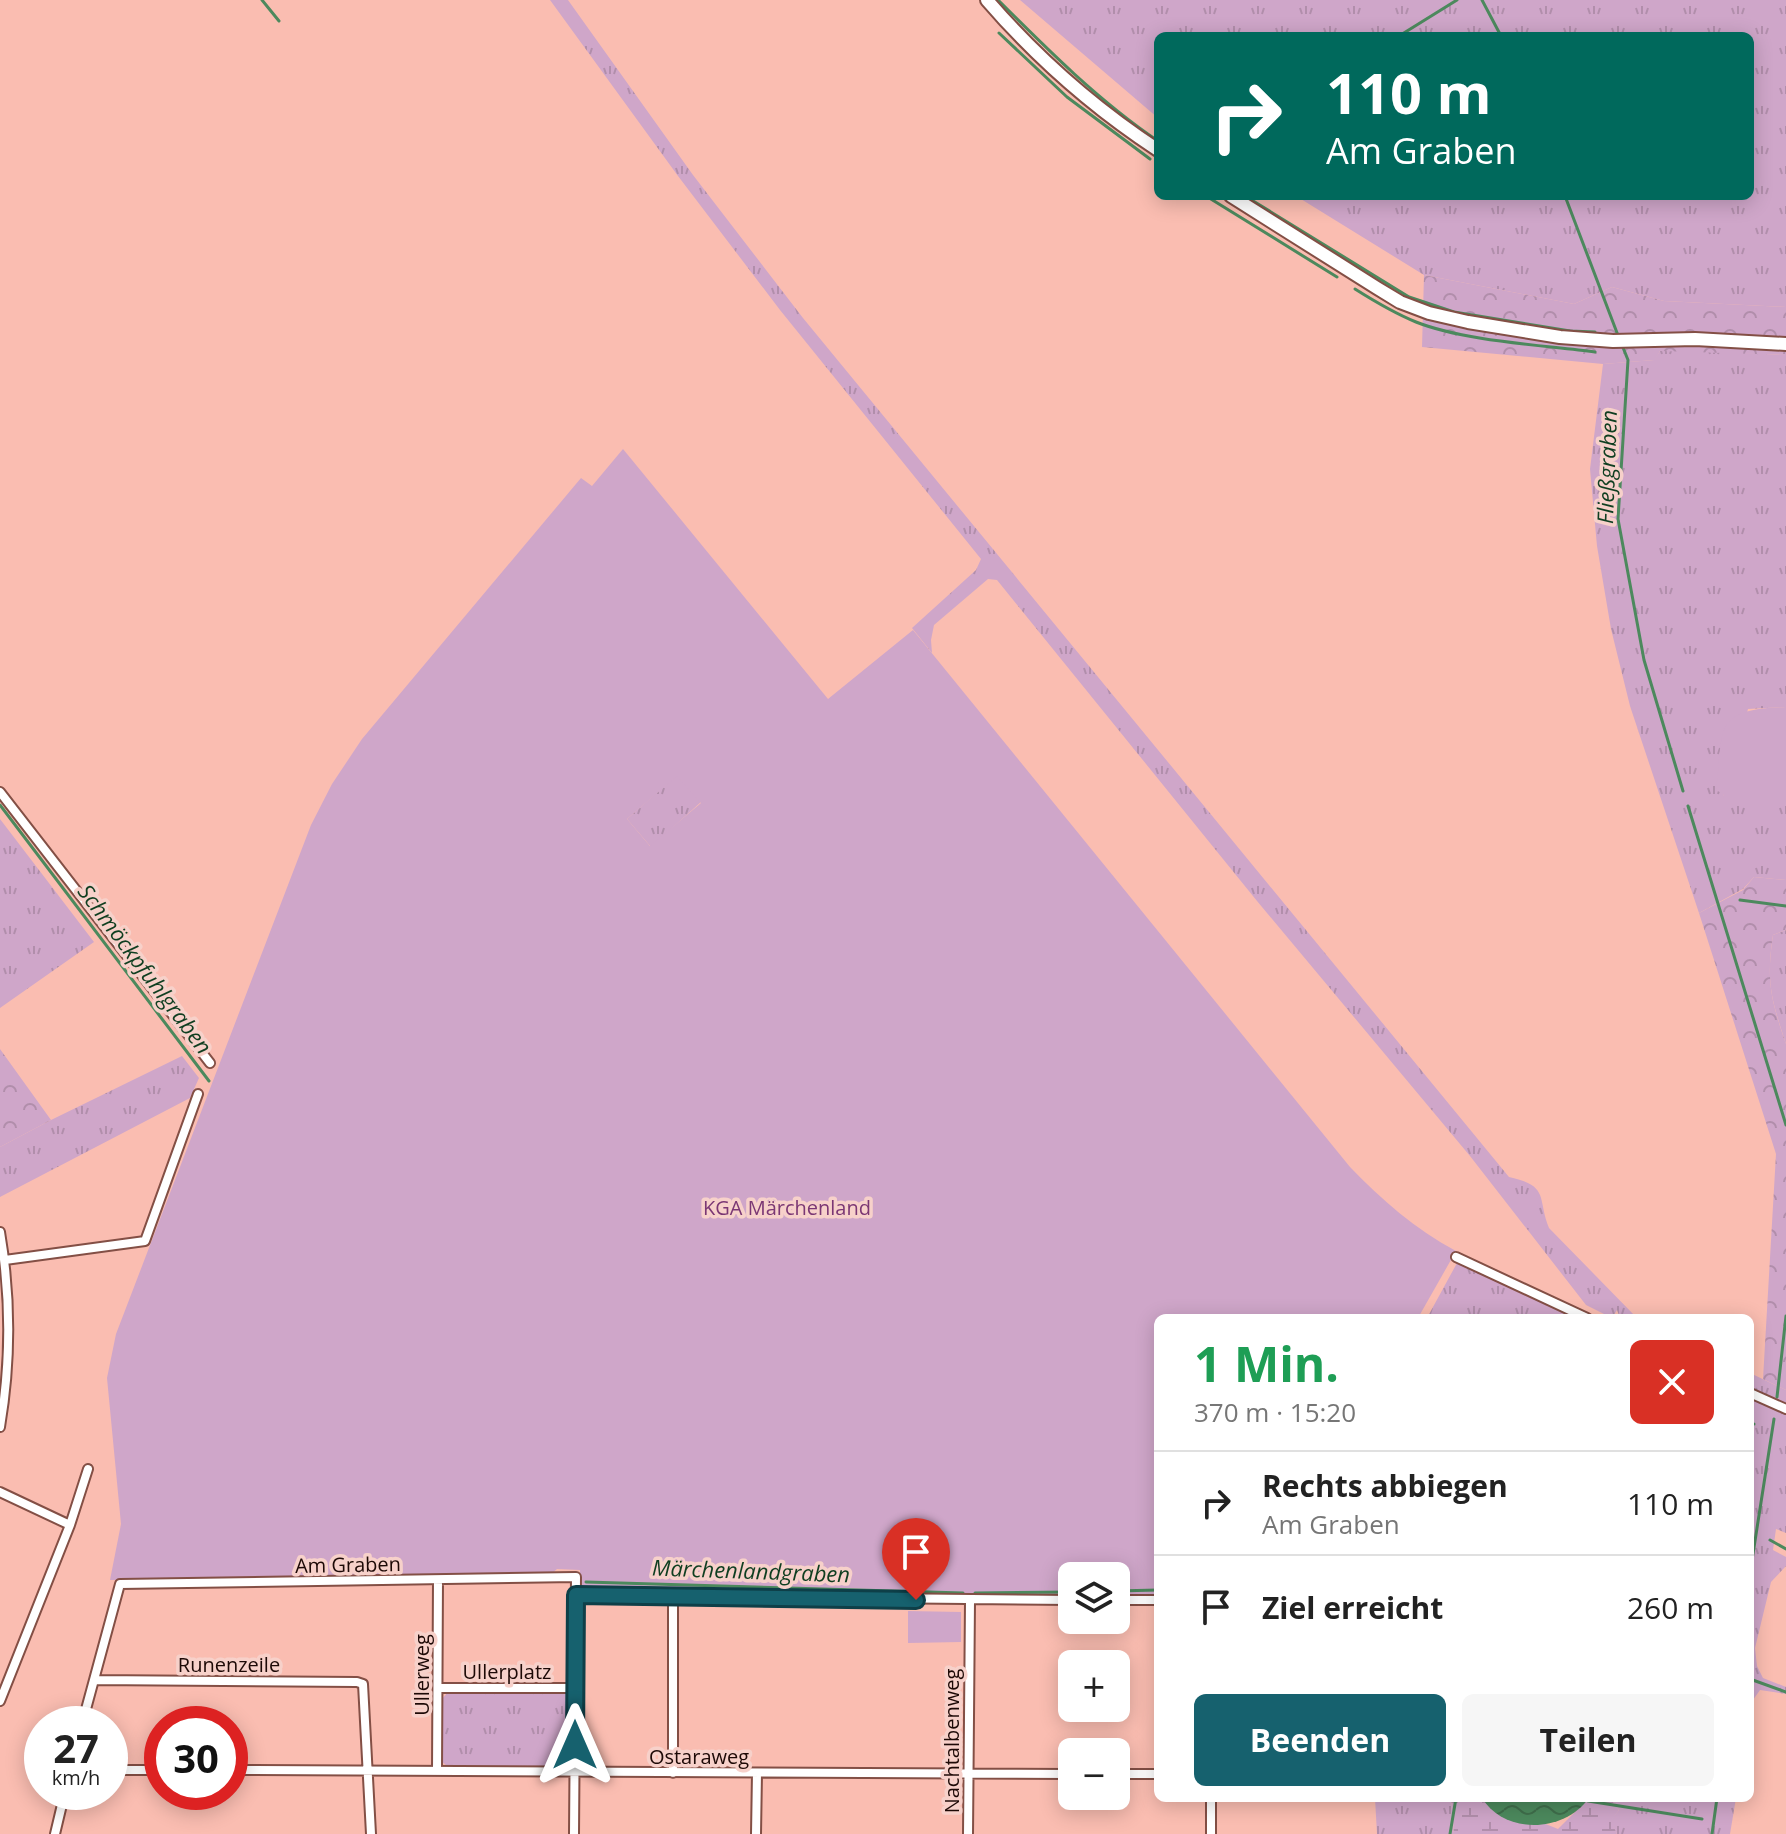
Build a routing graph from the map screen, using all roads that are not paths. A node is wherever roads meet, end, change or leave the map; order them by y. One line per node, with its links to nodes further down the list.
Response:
1 (987, 0): 2 (main road)
2 (1154, 147)
3 (1237, 200): 4 (main road)
4 (1786, 344)
5 (0, 792): 6 (street)
6 (210, 1063)
7 (198, 1094): 10 (street)
8 (0, 1232): 10 (street)
9 (1456, 1257): 11 (street)
10 (5, 1260): 14 (street)
11 (1578, 1314)
12 (1754, 1395): 13 (street)
13 (1786, 1409)
14 (0, 1427)
15 (88, 1469): 17 (street)
16 (0, 1492): 17 (street)
17 (70, 1525): 28 (street)
18 (438, 1580): 19 (street, Am Graben); 25 (street, Am Graben); 26 (street, Ullerweg)
19 (576, 1595): 20 (street); 27 (street)
20 (673, 1597): 24 (street); 34 (street)
21 (1058, 1600): 24 (street)
22 (1130, 1600): 23 (street)
23 (1154, 1600)
24 (970, 1601): 36 (street, Nachtalbenweg)
25 (94, 1680): 29 (street); 32 (street, Runenzeile)
26 (438, 1688): 27 (street, Ullerplatz); 31 (street, Ullerweg)
27 (576, 1688): 33 (street)
28 (0, 1701)
29 (87, 1706)
30 (248, 1770): 32 (street, Ostaraweg)
31 (437, 1770): 32 (street, Ostaraweg); 33 (street, Ostaraweg)
32 (368, 1771): 43 (street)
33 (575, 1772): 34 (street, Ostaraweg); 44 (street)
34 (673, 1773): 35 (street, Ostaraweg)
35 (757, 1773): 36 (street, Ostaraweg); 45 (street)
36 (968, 1773): 37 (street, Ostaraweg); 46 (street, Nachtalbenweg)
37 (1058, 1774)
38 (1130, 1774): 39 (street)
39 (1154, 1774)
40 (1211, 1802): 47 (street)
41 (61, 1810): 42 (street)
42 (55, 1834)
43 (371, 1834)
44 (574, 1834)
45 (756, 1834)
46 (968, 1834)
47 (1211, 1834)

